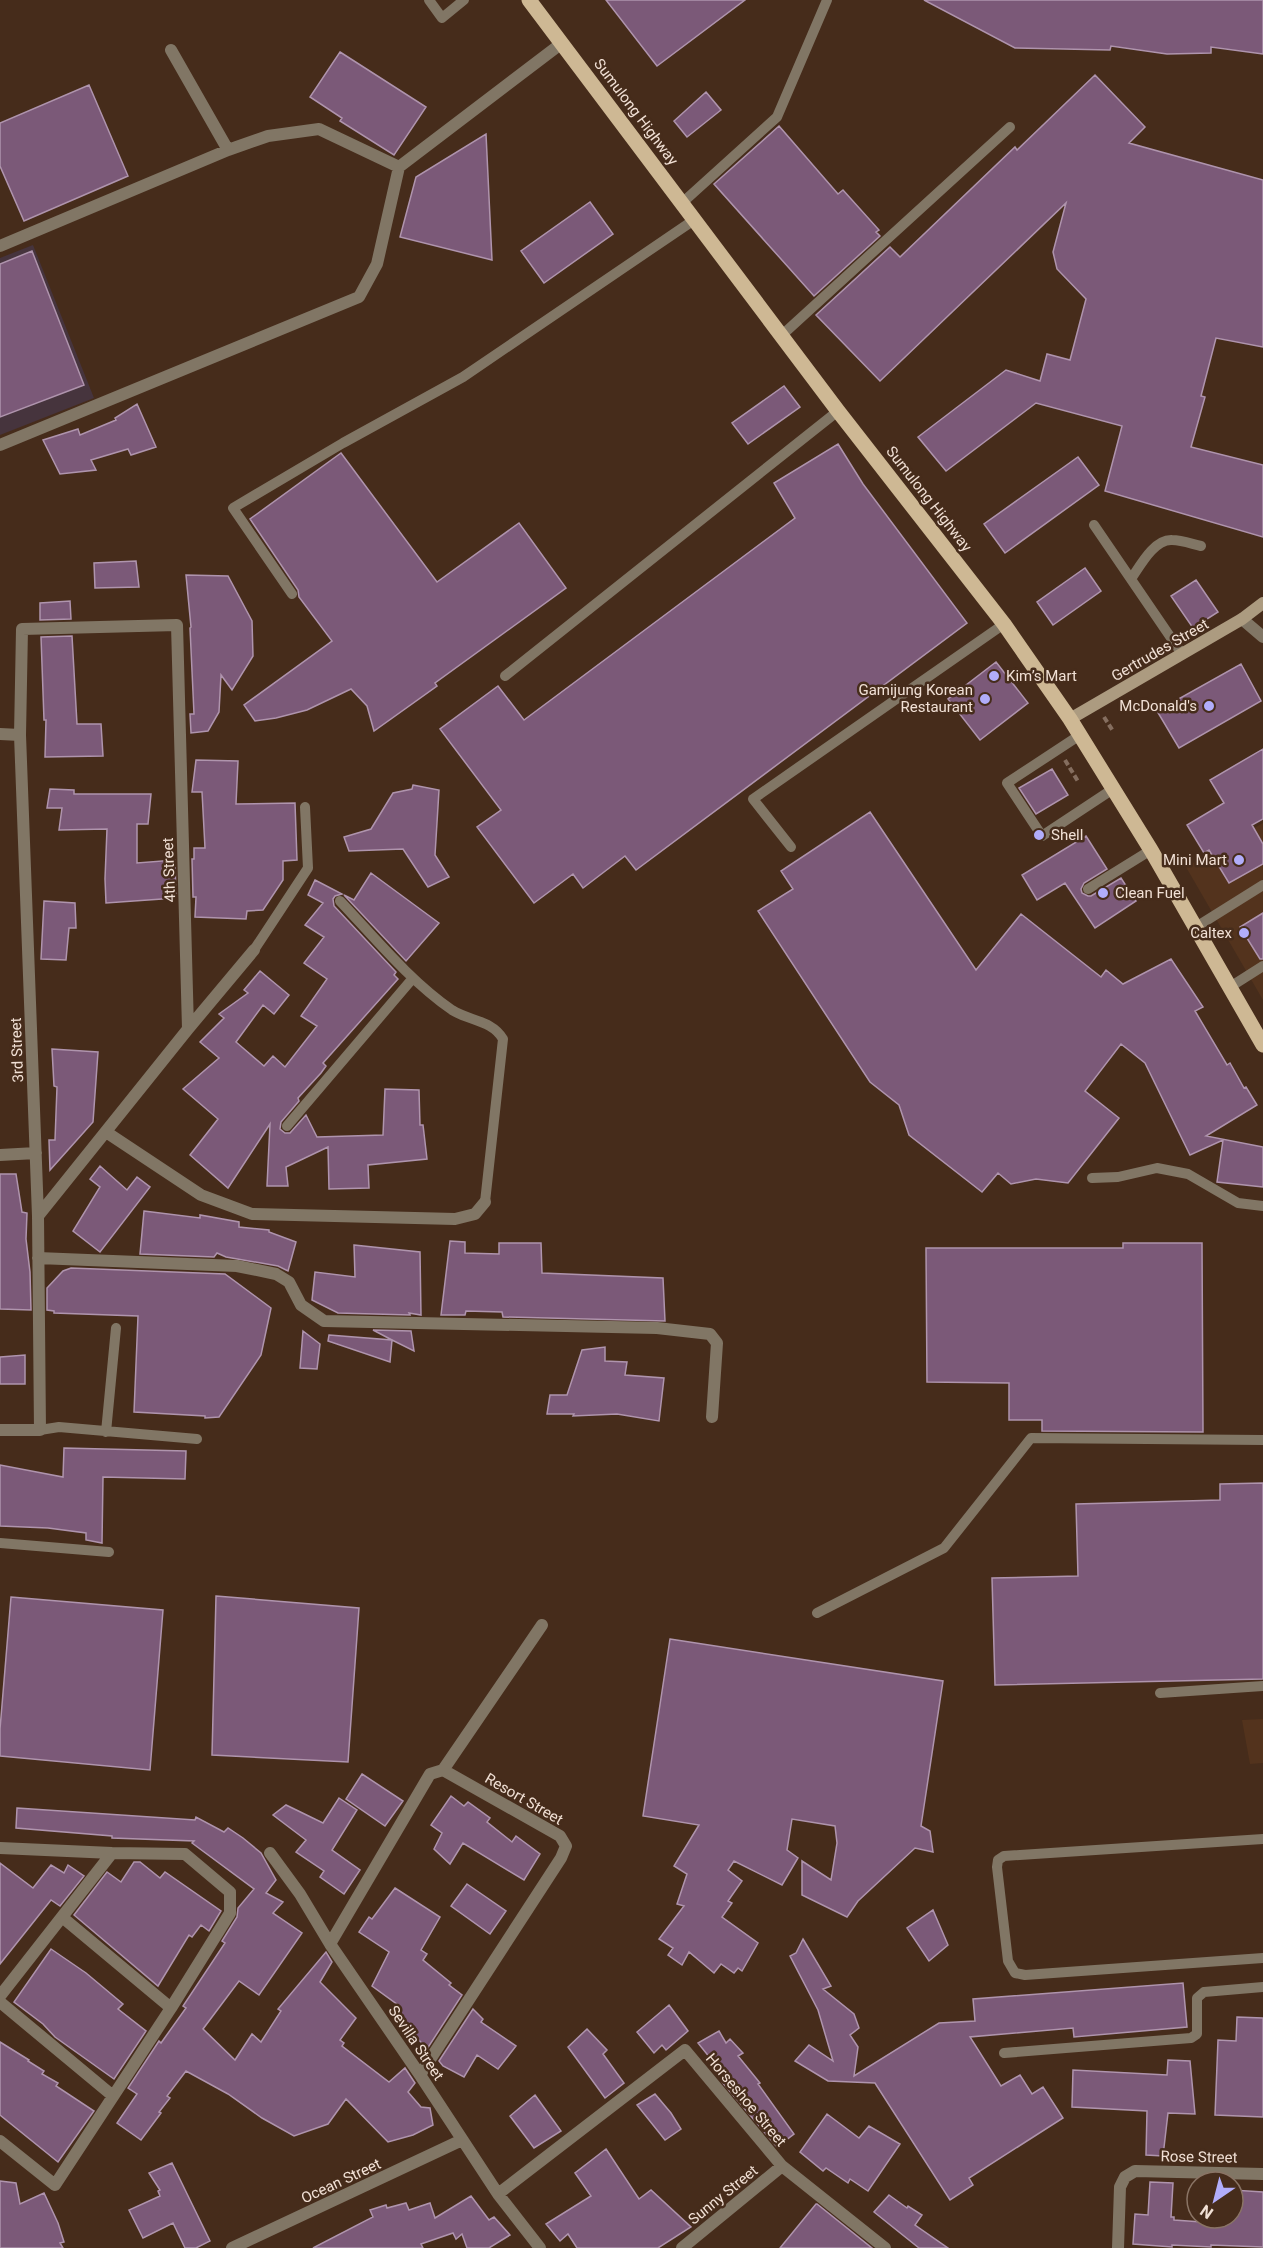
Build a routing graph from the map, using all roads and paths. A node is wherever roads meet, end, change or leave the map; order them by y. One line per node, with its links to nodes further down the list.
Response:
1 (429, 0): 2 (lane)
2 (464, 0)
3 (530, 0): 5 (main road, Sumulong Highway)
4 (826, 0): 10 (lane)
5 (562, 43): 9 (street); 10 (main road, Sumulong Highway)
6 (171, 50): 8 (street)
7 (1010, 127): 13 (lane)
8 (228, 150): 9 (street); 12 (street)
9 (399, 167): 15 (street)
10 (682, 203): 11 (main road, Sumulong Highway)
11 (694, 220): 13 (main road, Sumulong Highway); 19 (lane)
12 (0, 246)
13 (781, 336): 14 (main road, Sumulong Highway)
14 (838, 411): 22 (main road, Sumulong Highway); 26 (lane)
15 (0, 445)
16 (1094, 525): 18 (lane)
17 (1201, 546): 18 (lane)
18 (1131, 579): 25 (lane)
19 (292, 594)
20 (1263, 603): 21 (street, Gertrudes Street)
21 (1242, 619): 24 (street); 25 (street, Gertrudes Street)
22 (1004, 624): 27 (main road, Sumulong Highway); 35 (lane)
23 (22, 630): 29 (street, 3rd Street); 45 (street, 4th Street)
24 (1263, 637)
25 (1182, 654): 27 (street, Gertrudes Street)
26 (505, 676)
27 (1070, 719): 30 (main road, Sumulong Highway)
28 (0, 734): 29 (street)
29 (20, 735): 49 (street, 3rd Street)
30 (1080, 735): 31 (lane); 33 (main road, Sumulong Highway)
31 (1059, 749): 32 (path); 33 (lane)
32 (1079, 783)
33 (1113, 789): 36 (main road, Sumulong Highway)
34 (305, 807): 41 (lane)
35 (791, 848)
36 (1151, 850): 38 (lane); 40 (main road, Sumulong Highway)
37 (1263, 885): 40 (lane)
38 (1088, 889)
39 (340, 901): 43 (lane)
40 (1196, 927): 44 (main road, Sumulong Highway)
41 (254, 951): 45 (street)
42 (1263, 966): 44 (lane)
43 (413, 978): 47 (lane); 52 (lane)
44 (1230, 987): 46 (main road, Sumulong Highway)
45 (188, 1029): 48 (street)
46 (1263, 1045)
47 (287, 1126)
48 (106, 1132): 52 (street); 54 (street)
49 (36, 1153): 50 (street); 54 (street, 3rd Street)
50 (0, 1155)
51 (1092, 1178): 53 (lane)
52 (485, 1202)
53 (1263, 1206)
54 (38, 1216): 55 (street, 3rd Street)
55 (38, 1258): 57 (street); 59 (street, 3rd Street)
56 (116, 1328): 60 (lane)
57 (712, 1417)
58 (0, 1430): 59 (street)
59 (40, 1430): 60 (lane)
60 (106, 1432): 61 (lane)
61 (197, 1439)
62 (1263, 1440): 65 (lane)
63 (0, 1544): 64 (lane)
64 (109, 1552)
65 (817, 1613)
66 (542, 1625): 69 (street)
67 (1263, 1686): 68 (lane)
68 (1160, 1693)
69 (443, 1770): 75 (street); 82 (street, Resort Street)
70 (1263, 1839): 76 (lane)
71 (0, 1848): 73 (street)
72 (270, 1852): 75 (street, Sevilla Street)
73 (112, 1853): 74 (street); 80 (street)
74 (62, 1917): 78 (street); 80 (street)
75 (330, 1944): 82 (street, Sevilla Street)
76 (1263, 1958)
77 (1263, 1987): 81 (lane)
78 (0, 1996)
79 (0, 2002): 83 (street)
80 (171, 2008): 83 (street)
81 (1004, 2053)
82 (420, 2075): 84 (street, Sevilla Street)
83 (113, 2096): 85 (street)
84 (462, 2140): 88 (street, Sevilla Street); 89 (street, Ocean Street)
85 (0, 2141)
86 (782, 2166): 88 (street, Horseshoe Street); 91 (street, Sunny Street); 92 (street, Horseshoe Street)
87 (1263, 2174): 93 (street, Rose Street)
88 (498, 2194): 90 (street, Sevilla Street)
89 (232, 2248)
90 (540, 2248)
91 (682, 2248)
92 (885, 2248)
93 (1118, 2248)

